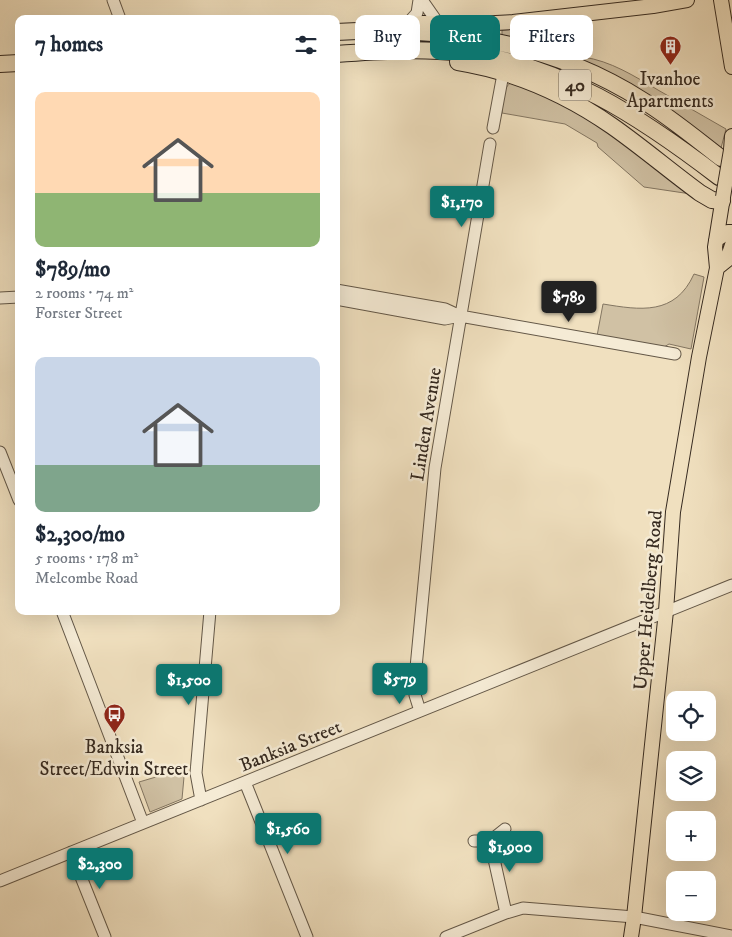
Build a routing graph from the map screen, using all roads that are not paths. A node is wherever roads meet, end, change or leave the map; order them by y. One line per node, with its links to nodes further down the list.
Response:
1 (113, 0): 5 (street)
2 (420, 0): 6 (street); 7 (street)
3 (684, 0): 8 (main road)
4 (721, 0): 18 (main road)
5 (119, 15)
6 (416, 15)
7 (432, 15)
8 (500, 23)
9 (355, 31): 11 (highway, 40)
10 (420, 31): 23 (highway, 40)
11 (340, 32)
12 (420, 51): 24 (highway, 40)
13 (355, 53): 14 (highway, 40)
14 (340, 54)
15 (420, 55): 19 (highway)
16 (15, 63): 17 (highway)
17 (0, 64)
18 (732, 67)
19 (503, 74): 20 (street); 25 (highway)
20 (493, 128)
21 (732, 136): 23 (main road, Upper Heidelberg Road)
22 (490, 144): 34 (street, Linden Avenue)
23 (726, 154): 25 (main road, Upper Heidelberg Road, bridge)
24 (719, 176)
25 (726, 199): 27 (main road, Upper Heidelberg Road)
26 (732, 232): 27 (main road)
27 (716, 240): 29 (main road, Upper Heidelberg Road)
28 (732, 246): 29 (main road, Upper Heidelberg Road)
29 (717, 268): 39 (main road, Upper Heidelberg Road)
30 (340, 291): 34 (street)
31 (15, 297): 32 (street)
32 (0, 298)
33 (340, 300): 34 (street)
34 (460, 316): 35 (street); 42 (street, Linden Avenue)
35 (675, 354)
36 (0, 452): 37 (street)
37 (15, 490)
38 (732, 585): 39 (street, Banksia Street)
39 (666, 611): 42 (street, Banksia Street); 52 (main road, Upper Heidelberg Road)
40 (64, 615): 45 (street)
41 (210, 615): 44 (street)
42 (420, 711): 43 (street, Banksia Street)
43 (245, 782): 44 (street, Banksia Street); 55 (street)
44 (200, 800): 45 (street, Banksia Street)
45 (143, 823): 49 (street, Banksia Street)
46 (505, 829): 48 (street)
47 (474, 841): 48 (street)
48 (490, 841): 51 (street)
49 (72, 852): 50 (street, Banksia Street); 54 (street)
50 (0, 881)
51 (506, 913): 52 (street); 56 (street)
52 (634, 917): 53 (street); 57 (main road, Upper Heidelberg Road)
53 (732, 936)
54 (105, 937)
55 (307, 937)
56 (446, 937)
57 (631, 937)

